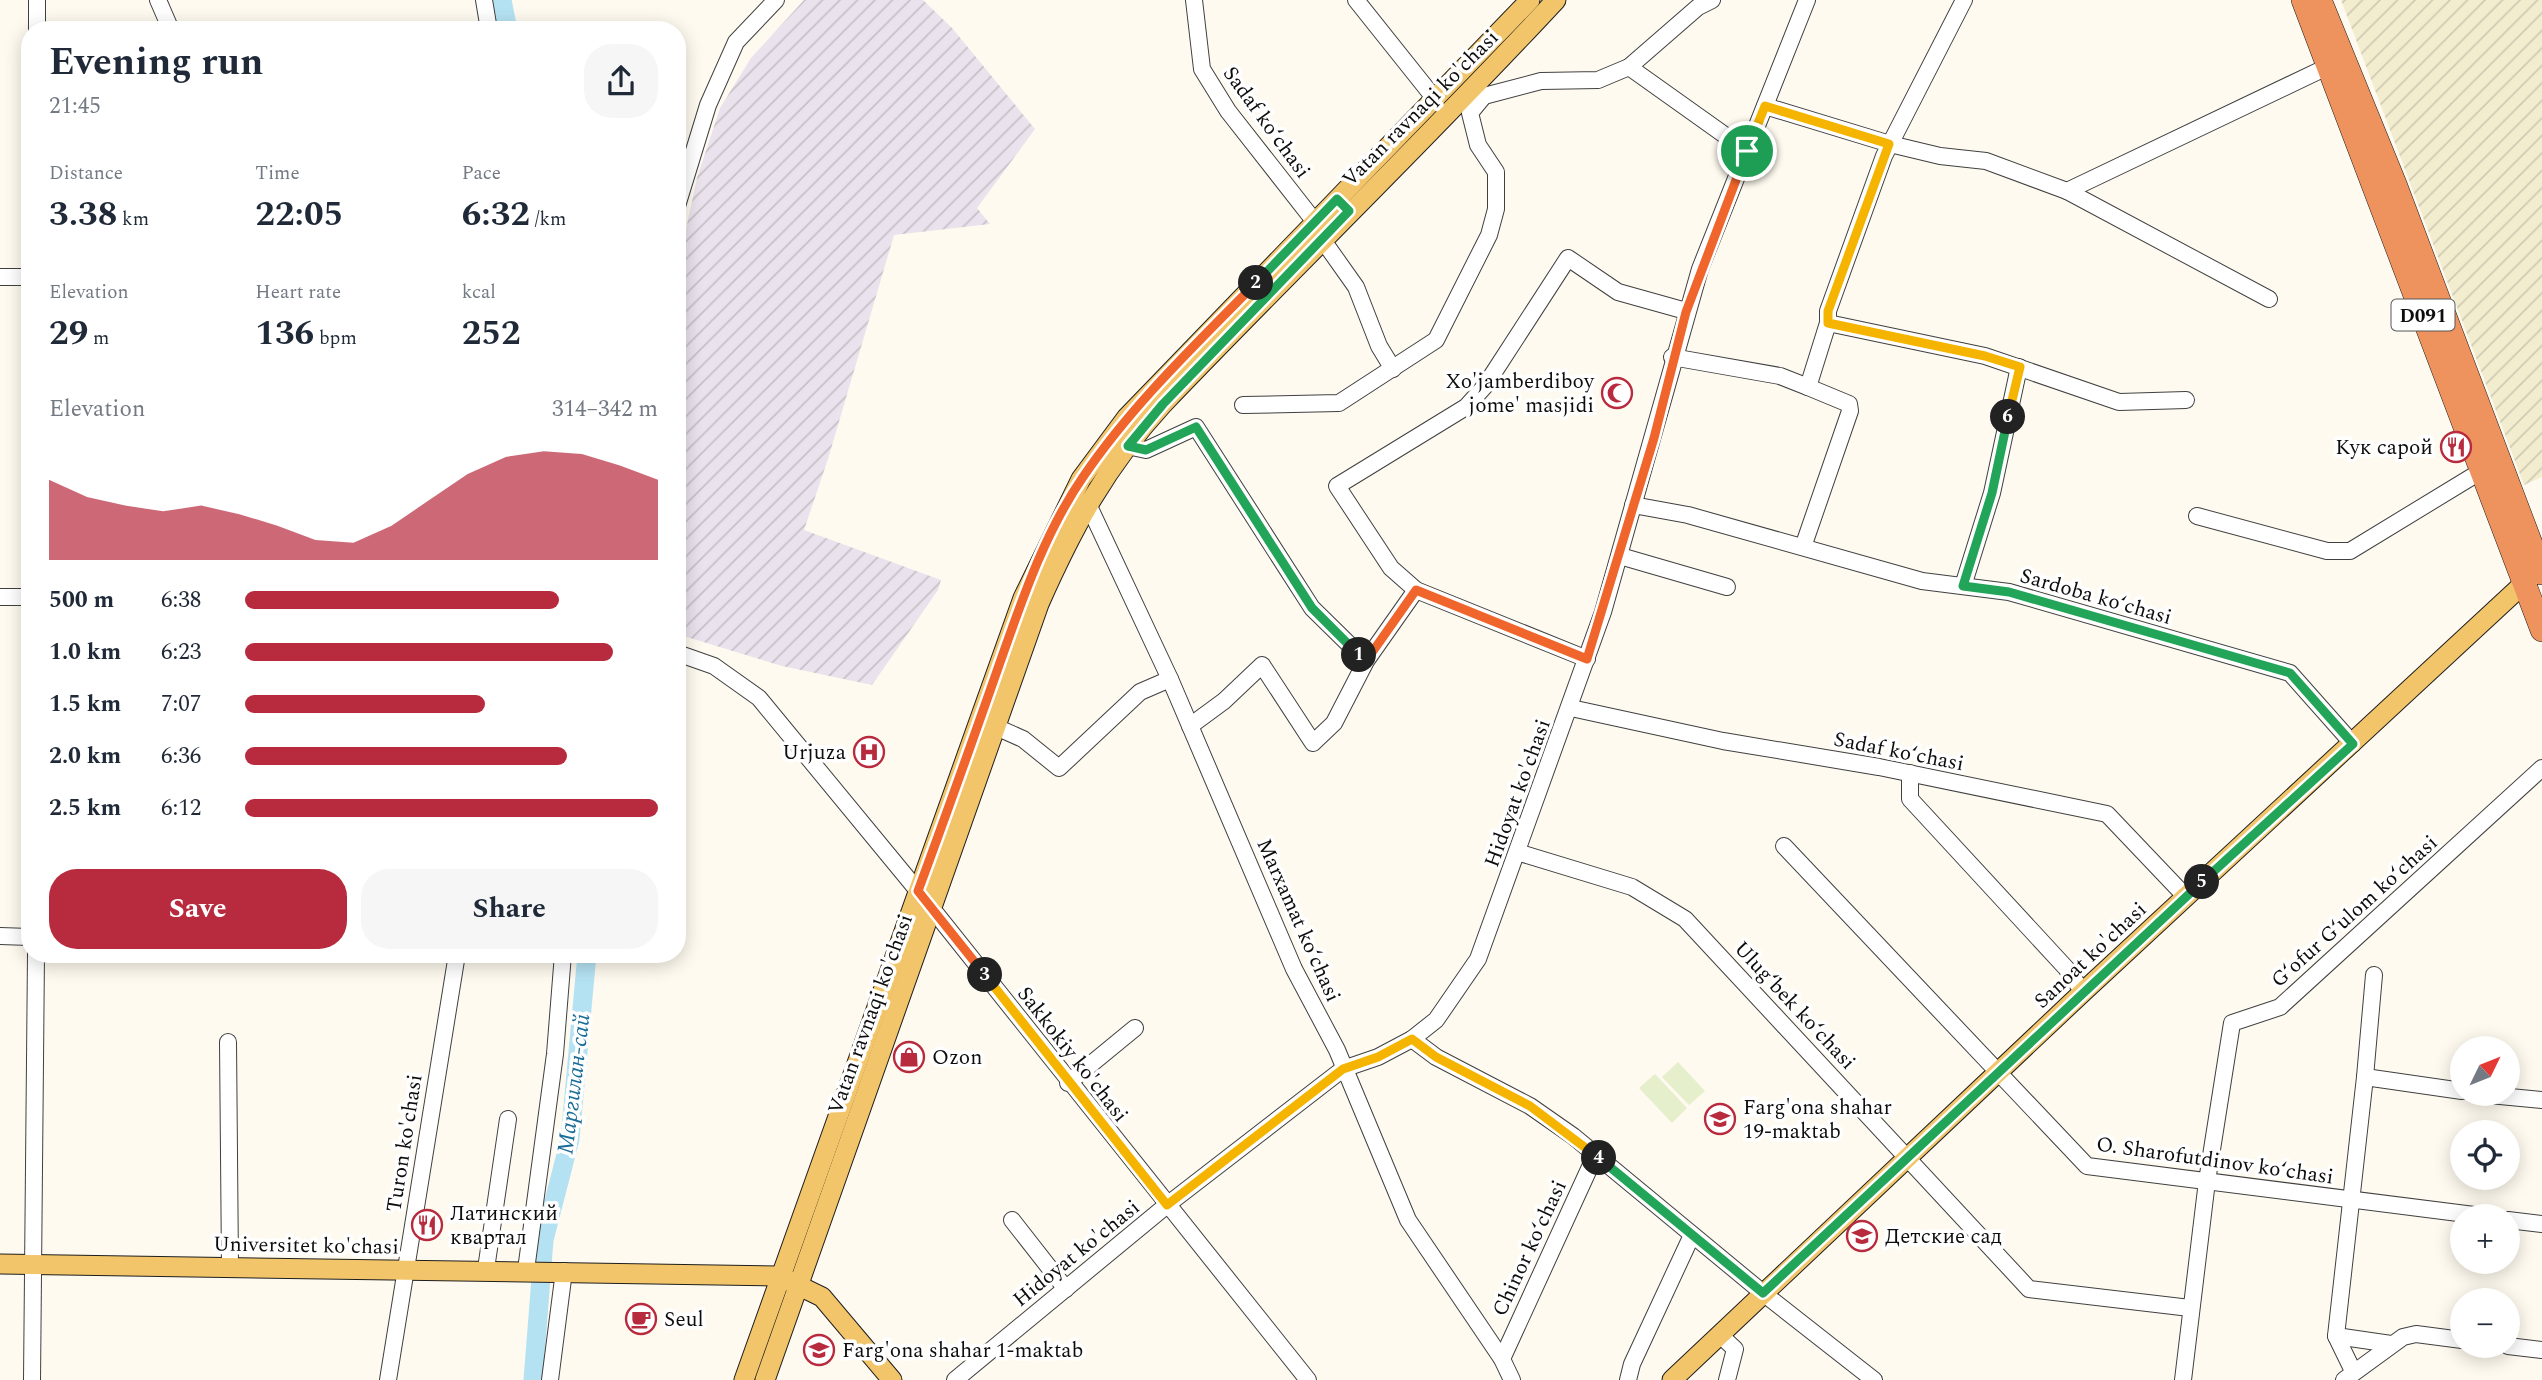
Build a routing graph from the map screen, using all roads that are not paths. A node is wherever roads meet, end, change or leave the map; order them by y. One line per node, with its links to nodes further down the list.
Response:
1 (37, 0): 14 (street)
2 (158, 0): 15 (street)
3 (484, 0): 16 (street)
4 (776, 0): 24 (street)
5 (1194, 0): 27 (street, Sadaf koʻchasi)
6 (1356, 0): 20 (street)
7 (1530, 0): 20 (main road, Vatan ravnaqi ko'chasi)
8 (1556, 0): 19 (main road, Vatan ravnaqi ko'chasi)
9 (1712, 0): 18 (street)
10 (1807, 0): 21 (street, Hidoyat ko'chasi)
11 (1964, 0): 22 (street)
12 (2303, 0): 17 (highway, D091)
13 (2320, 0): 46 (highway, D091)
14 (37, 21)
15 (167, 21)
16 (488, 21)
17 (2329, 66): 25 (street); 40 (highway, D091)
18 (1629, 67): 19 (street); 23 (street)
19 (1477, 94): 26 (main road, Vatan ravnaqi ko'chasi); 35 (street)
20 (1435, 99): 26 (main road, Vatan ravnaqi ko'chasi)
21 (1765, 106): 22 (street); 23 (street, Hidoyat ko'chasi)
22 (1889, 144): 25 (street); 32 (street)
23 (1747, 151): 31 (street, Hidoyat ko'chasi)
24 (686, 177)
25 (2067, 191): 30 (street)
26 (1343, 205): 27 (main road, Vatan ravnaqi ko'chasi)
27 (1318, 230): 35 (street, Sadaf koʻchasi); 39 (main road, Vatan ravnaqi ko'chasi); 65 (main road, Vatan ravnaqi ko'chasi)
28 (21, 277): 29 (street)
29 (0, 278)
30 (2269, 299)
31 (1686, 312): 33 (street, Hidoyat ko'chasi); 49 (street)
32 (1828, 323): 34 (street); 36 (street)
33 (1672, 357): 36 (street); 42 (street, Hidoyat ko'chasi)
34 (2020, 367): 37 (street); 47 (street)
35 (1393, 369): 38 (street)
36 (1808, 387): 44 (street)
37 (2186, 400)
38 (1243, 405)
39 (1128, 446): 41 (main road, Vatan ravnaqi ko'chasi); 55 (street)
40 (2483, 470): 43 (street); 46 (highway, D091)
41 (1087, 502): 56 (street, Marxamat koʻchasi); 59 (main road, Vatan ravnaqi ko'chasi)
42 (1633, 505): 44 (street, Sardoba koʻchasi); 45 (street, Hidoyat ko'chasi)
43 (2197, 516)
44 (1803, 547): 47 (street, Sardoba koʻchasi)
45 (1620, 556): 48 (street); 54 (street, Hidoyat ko'chasi)
46 (2538, 573): 52 (highway, D091); 60 (main road, Sanoat ko'chasi)
47 (1963, 586): 60 (street, Sardoba koʻchasi)
48 (1727, 587)
49 (1416, 590): 54 (street); 55 (street)
50 (0, 597): 51 (street)
51 (21, 597)
52 (2542, 630)
53 (686, 656): 65 (street, Sakkokiy ko'chasi)
54 (1587, 659): 57 (street, Hidoyat ko'chasi)
55 (1366, 661): 58 (street)
56 (1170, 679): 58 (street, Marxamat koʻchasi); 59 (street)
57 (1571, 708): 62 (street, Sadaf koʻchasi); 64 (street, Hidoyat ko'chasi)
58 (1190, 726): 78 (street, Marxamat koʻchasi)
59 (996, 727): 67 (main road, Vatan ravnaqi ko'chasi)
60 (2353, 744): 66 (main road, Sanoat ko'chasi)
61 (2542, 768): 88 (street, Gʻofur Gʻulom koʻchasi)
62 (1910, 773): 66 (street, Sadaf koʻchasi); 74 (street)
63 (1784, 846): 79 (street, O. Sharofutdinov koʻchasi)
64 (1517, 852): 76 (street, Hidoyat ko'chasi); 87 (street, Ulugʻbek koʻchasi)
65 (918, 891): 67 (street, Sakkokiy ko'chasi); 103 (main road, Vatan ravnaqi ko'chasi)
66 (2186, 897): 74 (main road, Sanoat ko'chasi)
67 (932, 908): 81 (street, Sakkokiy ko'chasi); 104 (main road, Vatan ravnaqi ko'chasi)
68 (0, 936): 69 (street)
69 (21, 937)
70 (36, 963): 97 (street)
71 (456, 963): 99 (street, Turon ko'chasi)
72 (562, 963): 101 (street)
73 (2374, 975): 80 (street)
74 (2083, 992): 79 (main road, Sanoat ko'chasi)
75 (1135, 1028): 81 (street)
76 (1412, 1039): 78 (street, Hidoyat ko'chasi); 86 (street)
77 (228, 1042): 98 (street)
78 (1343, 1069): 90 (street, Hidoyat ko'chasi); 114 (street, Marxamat koʻchasi)
79 (1998, 1074): 87 (main road, Sanoat ko'chasi); 88 (street, O. Sharofutdinov koʻchasi)
80 (2365, 1077): 82 (street); 89 (street)
81 (1068, 1083): 90 (street, Sakkokiy ko'chasi)
82 (2450, 1089)
83 (2520, 1098): 84 (street)
84 (2542, 1100)
85 (508, 1119): 100 (street)
86 (1595, 1156): 95 (street); 114 (street, Chinor koʻchasi)
87 (1908, 1158): 106 (main road, Sanoat ko'chasi); 107 (street, Ulugʻbek koʻchasi)
88 (2207, 1181): 89 (street, O. Sharofutdinov koʻchasi); 107 (street, Gʻofur Gʻulom koʻchasi)
89 (2350, 1200): 91 (street, O. Sharofutdinov koʻchasi); 109 (street)
90 (1167, 1205): 105 (street, Hidoyat ko'chasi); 123 (street, Sakkokiy ko'chasi)
91 (2450, 1212)
92 (1012, 1220): 105 (street)
93 (2520, 1221): 94 (street)
94 (2542, 1224)
95 (1692, 1235): 106 (street); 125 (street)
96 (0, 1264): 97 (main road, Universitet ko'chasi)
97 (32, 1265): 98 (main road, Universitet ko'chasi); 116 (street)
98 (230, 1267): 99 (main road, Universitet ko'chasi)
99 (405, 1269): 100 (main road, Universitet ko'chasi); 117 (street, Turon ko'chasi)
100 (486, 1269): 101 (main road, Universitet ko'chasi)
101 (526, 1270): 102 (main road, Universitet ko'chasi)
102 (564, 1271): 103 (main road, Universitet ko'chasi); 118 (street)
103 (779, 1276): 104 (main road, Universitet ko'chasi); 119 (main road)
104 (799, 1283): 120 (main road); 121 (main road, Universitet ko'chasi)
105 (1066, 1289): 122 (street, Hidoyat ko'chasi)
106 (1763, 1293): 108 (main road, Sanoat ko'chasi); 128 (street)
107 (2190, 1308): 129 (street, Gʻofur Gʻulom koʻchasi)
108 (1720, 1335): 126 (main road, Sanoat ko'chasi); 127 (street)
109 (2336, 1336): 111 (street); 115 (street)
110 (2450, 1338): 111 (street)
111 (2391, 1344): 115 (street)
112 (2520, 1347): 113 (street)
113 (2542, 1350)
114 (1502, 1359): 124 (street, Marxamat koʻchasi)
115 (2348, 1376)
116 (32, 1380)
117 (388, 1380)
118 (550, 1380)
119 (744, 1380)
120 (765, 1380)
121 (892, 1380)
122 (955, 1380)
123 (1308, 1380)
124 (1512, 1380)
125 (1628, 1380)
126 (1672, 1380)
127 (1727, 1380)
128 (1874, 1380)
129 (2183, 1380)

